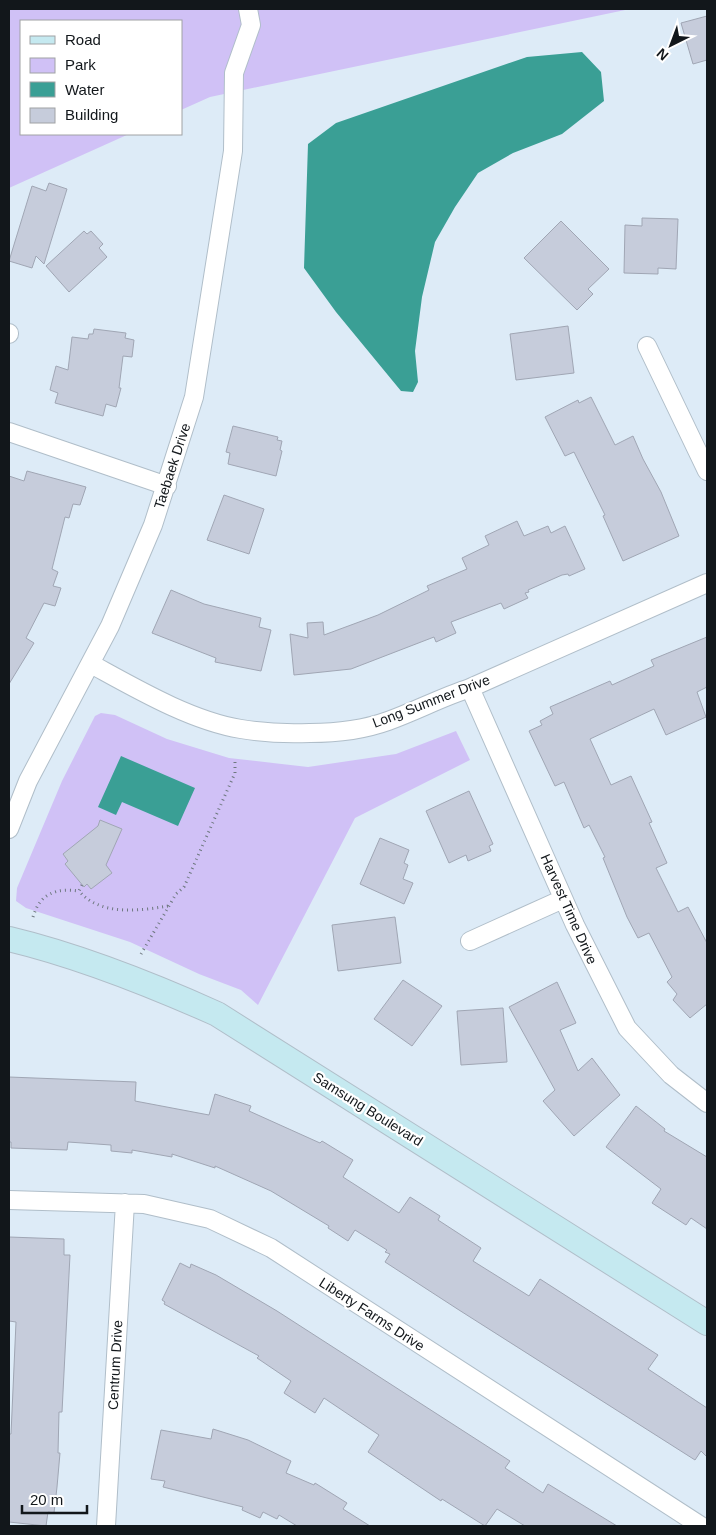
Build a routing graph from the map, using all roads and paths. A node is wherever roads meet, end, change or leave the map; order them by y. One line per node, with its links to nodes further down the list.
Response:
1 (248, 9): 5 (street, Taebaek Drive)
2 (647, 346): 4 (street)
3 (9, 432): 5 (street)
4 (707, 471)
5 (167, 486): 7 (street, Taebaek Drive)
6 (707, 583): 8 (street, Long Summer Drive)
7 (91, 664): 8 (street, Long Summer Drive); 10 (street, Taebaek Drive)
8 (470, 688): 13 (street, Harvest Time Drive)
9 (234, 758): 14 (path)
10 (9, 829)
11 (82, 885): 12 (path)
12 (79, 891): 14 (path); 15 (path)
13 (563, 899): 17 (street); 19 (street, Harvest Time Drive)
14 (169, 906): 18 (path)
15 (33, 917)
16 (9, 939): 22 (street, Samsung Boulevard)
17 (470, 941)
18 (141, 954)
19 (707, 1103)
20 (9, 1200): 21 (street, Liberty Farms Drive)
21 (125, 1203): 23 (street, Centrum Drive); 24 (street, Liberty Farms Drive)
22 (707, 1323)
23 (106, 1526)
24 (701, 1526)

